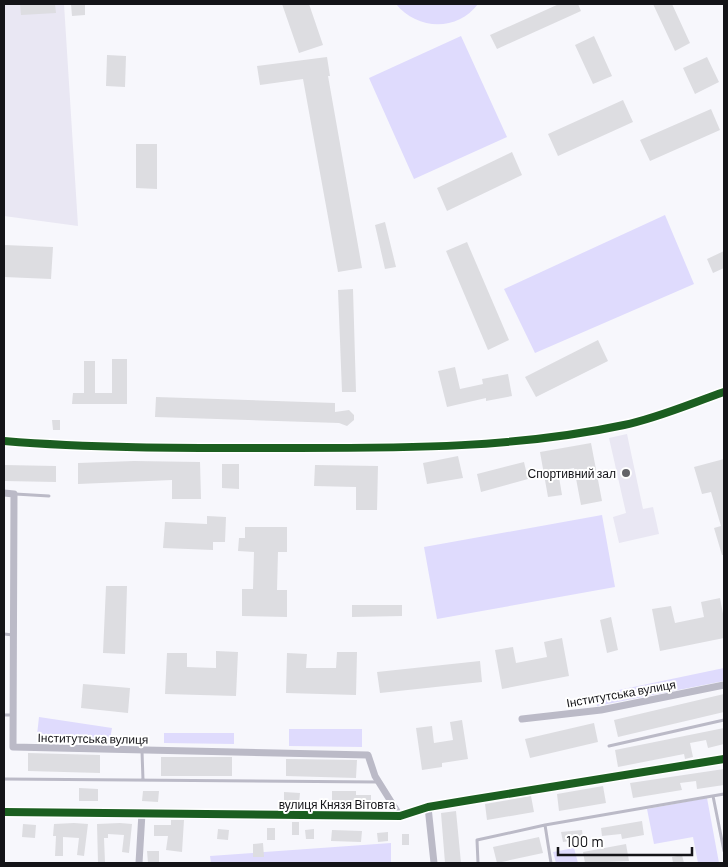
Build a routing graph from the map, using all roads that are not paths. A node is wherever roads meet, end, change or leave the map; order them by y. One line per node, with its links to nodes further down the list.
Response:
1 (724, 392): 2 (street)
2 (4, 442)
3 (4, 493): 4 (street)
4 (14, 494): 5 (lane); 7 (street, Інститутська вулиця)
5 (49, 496)
6 (4, 634): 7 (lane)
7 (14, 635): 10 (street, Інститутська вулиця)
8 (724, 685): 11 (street, Інститутська вулиця)
9 (4, 715): 10 (lane)
10 (13, 715): 14 (street, Інститутська вулиця)
11 (522, 719)
12 (724, 720): 13 (lane)
13 (608, 746)
14 (142, 750): 17 (lane); 18 (street, Інститутська вулиця)
15 (724, 759): 21 (street, вулиця Князя Вітовта)
16 (4, 779): 17 (lane)
17 (143, 780): 18 (lane)
18 (378, 782): 24 (street, Інститутська вулиця)
19 (724, 794): 20 (lane)
20 (713, 796): 25 (lane); 26 (lane)
21 (428, 807): 24 (street, вулиця Князя Вітовта); 28 (street)
22 (4, 812): 23 (street, вулиця Князя Вітовта)
23 (142, 813): 24 (street, вулиця Князя Вітовта); 27 (street)
24 (400, 816)
25 (545, 825): 29 (lane); 30 (lane)
26 (724, 851)
27 (139, 863)
28 (434, 863)
29 (478, 863)
30 (551, 863)

